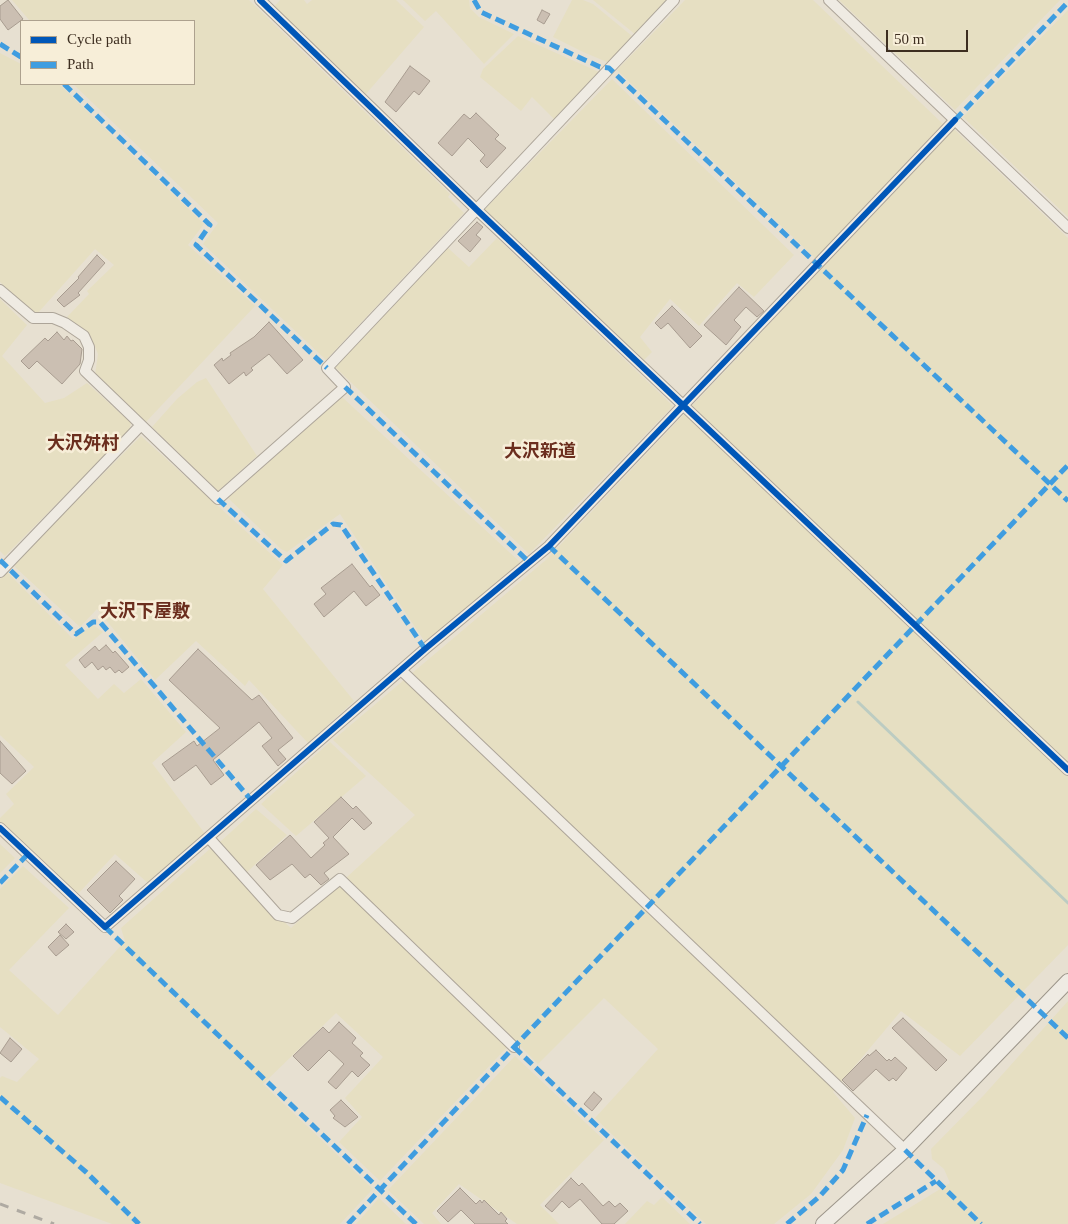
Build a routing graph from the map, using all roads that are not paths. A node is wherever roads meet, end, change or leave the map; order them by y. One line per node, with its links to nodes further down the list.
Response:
1 (260, 0): 5 (street)
2 (674, 0): 5 (street)
3 (829, 0): 4 (street)
4 (955, 120): 6 (street); 8 (street)
5 (477, 210): 8 (street); 9 (street)
6 (1068, 228)
7 (0, 290): 9 (street)
8 (683, 403): 11 (street); 12 (street)
9 (141, 425): 10 (street)
10 (0, 572)
11 (402, 670): 14 (street); 17 (street)
12 (1068, 770)
13 (0, 828): 14 (street)
14 (209, 838): 16 (street)
15 (1068, 981): 17 (street)
16 (514, 1047)
17 (905, 1150): 18 (street)
18 (823, 1224)

